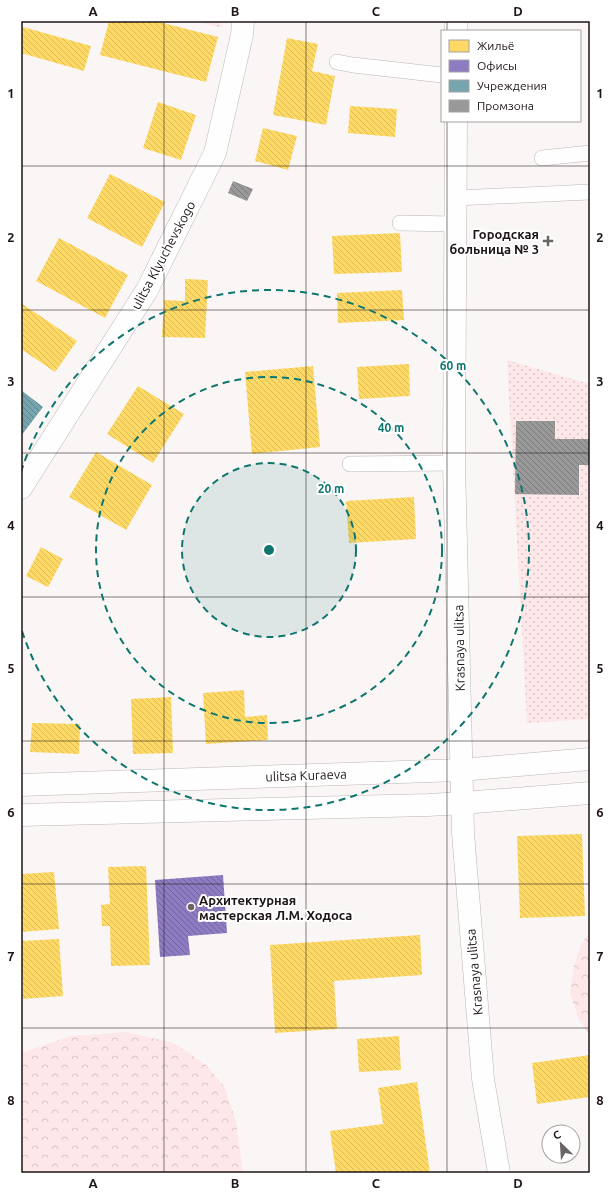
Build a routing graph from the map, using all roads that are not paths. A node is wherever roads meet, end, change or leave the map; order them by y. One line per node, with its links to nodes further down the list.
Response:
1 (243, 21): 13 (street, ulitsa Klyuchevskogo)
2 (337, 62): 3 (lane)
3 (441, 75)
4 (456, 122): 8 (street, Krasnaya ulitsa)
5 (590, 153): 6 (lane)
6 (542, 158)
7 (590, 192): 8 (lane)
8 (455, 198): 10 (street, Krasnaya ulitsa)
9 (400, 223): 10 (lane)
10 (455, 224): 11 (street, Krasnaya ulitsa)
11 (454, 463): 12 (lane); 15 (street, Krasnaya ulitsa)
12 (350, 464)
13 (21, 488)
14 (590, 759): 15 (street, ulitsa Kuraeva)
15 (461, 770): 16 (street, ulitsa Kuraeva); 18 (street, Krasnaya ulitsa)
16 (21, 785)
17 (590, 793): 18 (street)
18 (463, 804): 19 (street); 20 (street, Krasnaya ulitsa)
19 (21, 815)
20 (499, 1173)

